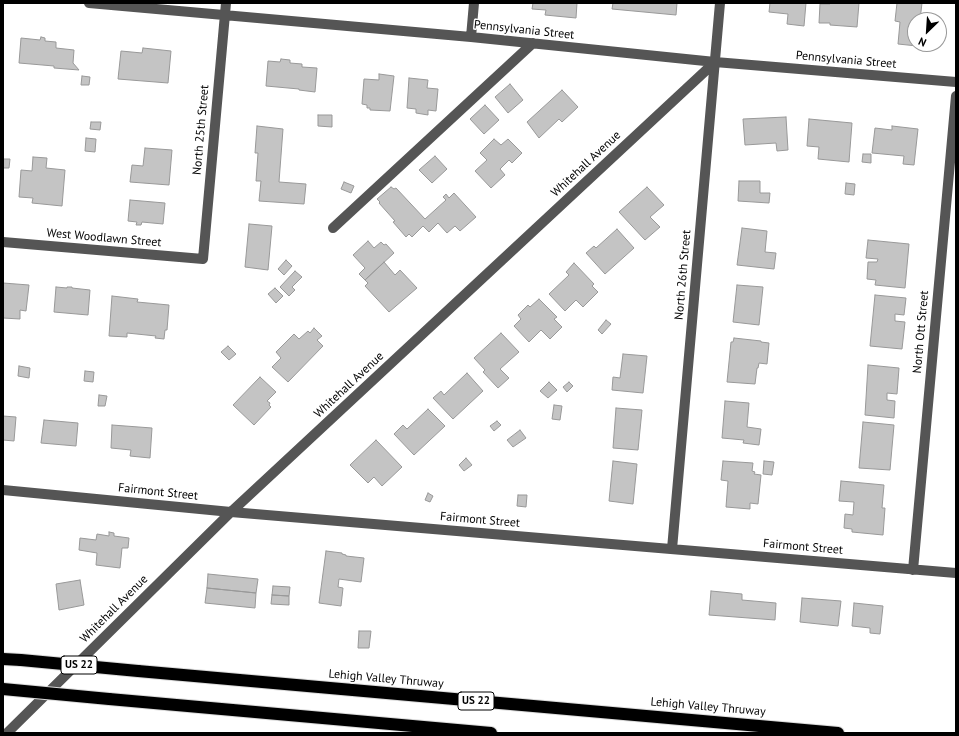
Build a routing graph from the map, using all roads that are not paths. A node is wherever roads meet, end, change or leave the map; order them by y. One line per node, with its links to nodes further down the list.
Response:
1 (89, 3): 5 (street, Pennsylvania Street)
2 (226, 3): 5 (street, North 25th Street)
3 (474, 3): 6 (street)
4 (720, 3): 8 (street, North 26th Street)
5 (225, 15): 6 (street, Pennsylvania Street); 13 (street, North 25th Street)
6 (471, 37): 7 (street, Pennsylvania Street)
7 (532, 43): 8 (street, Pennsylvania Street); 11 (street)
8 (715, 62): 9 (street, Pennsylvania Street); 15 (street, Whitehall Avenue); 16 (street, North 26th Street)
9 (956, 82)
10 (956, 96): 17 (street, North Ott Street)
11 (333, 228)
12 (3, 242): 13 (street, West Woodlawn Street)
13 (203, 260)
14 (3, 490): 15 (street, Fairmont Street)
15 (231, 512): 16 (street, Fairmont Street); 21 (street, Whitehall Avenue)
16 (672, 549): 17 (street, Fairmont Street)
17 (913, 570): 18 (street, Fairmont Street)
18 (956, 573)
19 (3, 658): 23 (highway, Lehigh Valley Thruway / US 22, bridge)
20 (3, 689): 22 (highway, bridge)
21 (7, 733)
22 (491, 733)
23 (838, 733)

